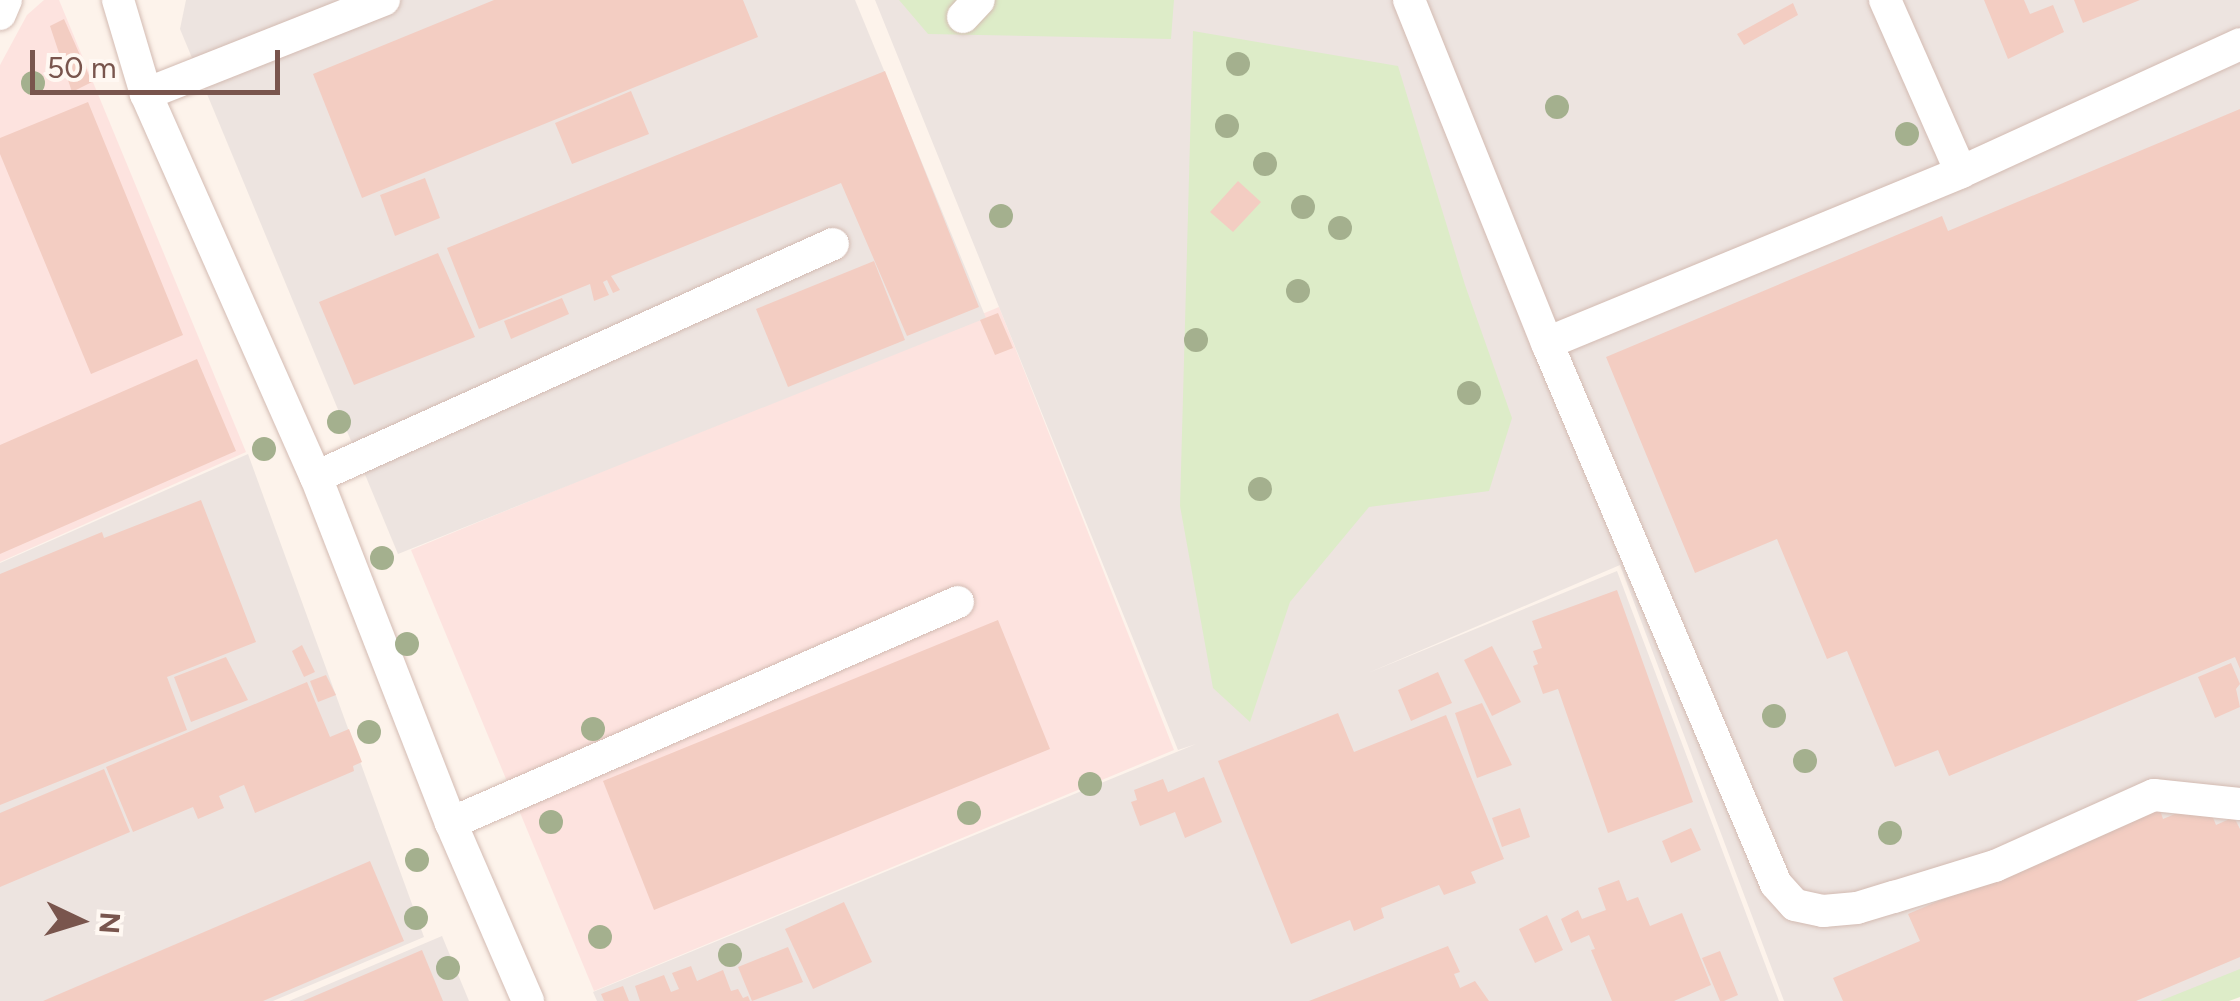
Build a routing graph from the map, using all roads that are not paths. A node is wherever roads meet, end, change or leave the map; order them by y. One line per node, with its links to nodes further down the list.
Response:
1 (6, 0): 6 (street)
2 (118, 0): 8 (street)
3 (384, 0): 8 (street)
4 (1409, 0): 11 (street)
5 (1885, 0): 9 (street)
6 (0, 14)
7 (2240, 44): 9 (street)
8 (146, 94): 12 (street)
9 (1960, 172): 11 (street)
10 (833, 244): 12 (street)
11 (1547, 343): 14 (street)
12 (316, 477): 15 (street)
13 (958, 602): 15 (street)
14 (2240, 804)
15 (451, 823): 16 (street)
16 (528, 1001)

